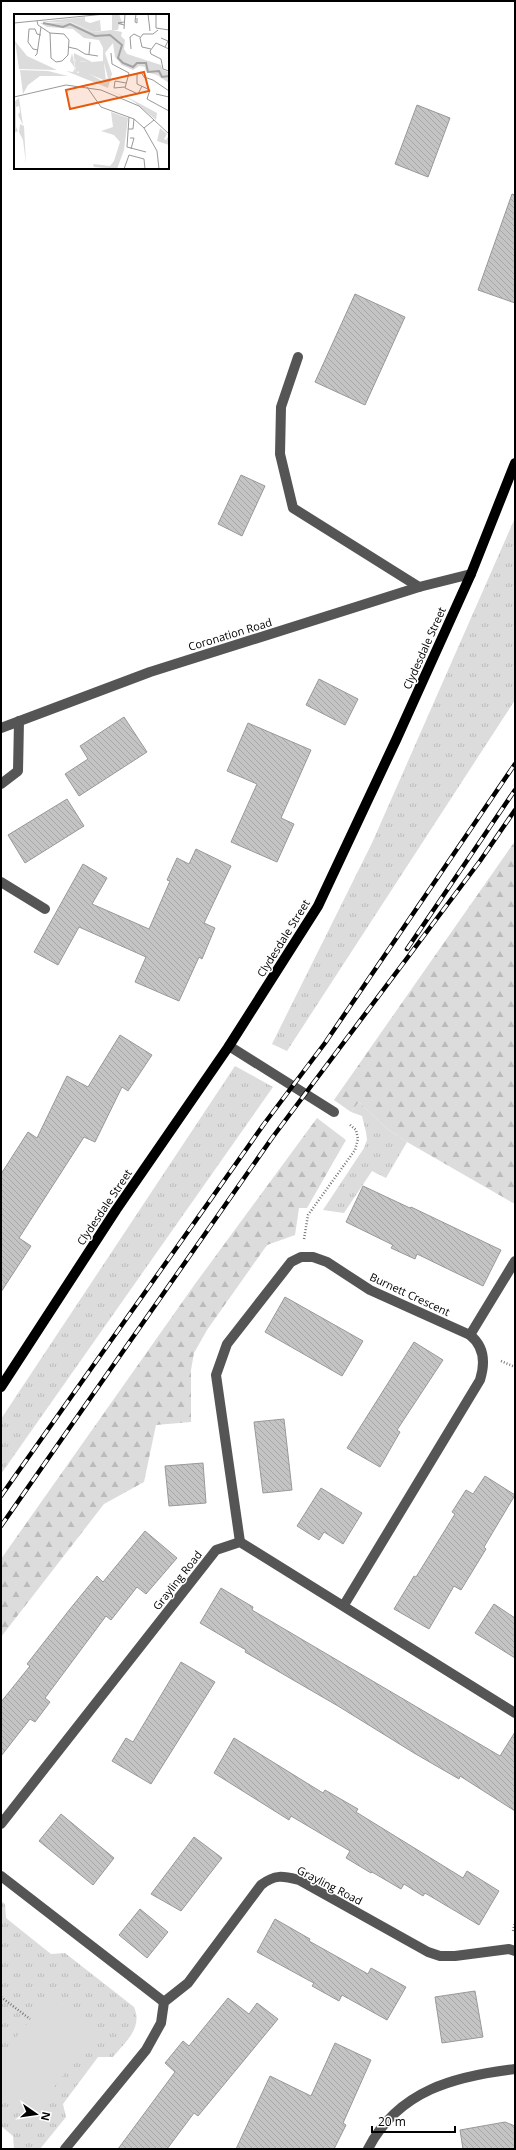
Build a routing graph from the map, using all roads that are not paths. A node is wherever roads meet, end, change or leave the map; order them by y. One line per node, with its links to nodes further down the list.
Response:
1 (298, 357): 4 (street)
2 (515, 463): 3 (main road, Clydesdale Street)
3 (471, 574): 4 (street, Coronation Road); 10 (main road, Clydesdale Street)
4 (418, 587): 5 (street, Coronation Road)
5 (19, 721): 6 (street, Coronation Road); 7 (street)
6 (1, 728)
7 (1, 784)
8 (1, 882): 9 (street)
9 (45, 909)
10 (229, 1046): 11 (street); 14 (main road, Clydesdale Street)
11 (334, 1112)
12 (515, 1261): 13 (street)
13 (470, 1336): 15 (street, Burnett Crescent); 16 (street, Burnett Crescent)
14 (1, 1387)
15 (240, 1542): 16 (street); 18 (street, Grayling Road)
16 (344, 1605): 17 (street)
17 (515, 1712)
18 (1, 1824)
19 (1, 1876): 21 (street)
20 (512, 1950): 21 (street, Grayling Road)
21 (164, 2002): 23 (street)
22 (515, 2069): 24 (street)
23 (65, 2149)
24 (368, 2149)

